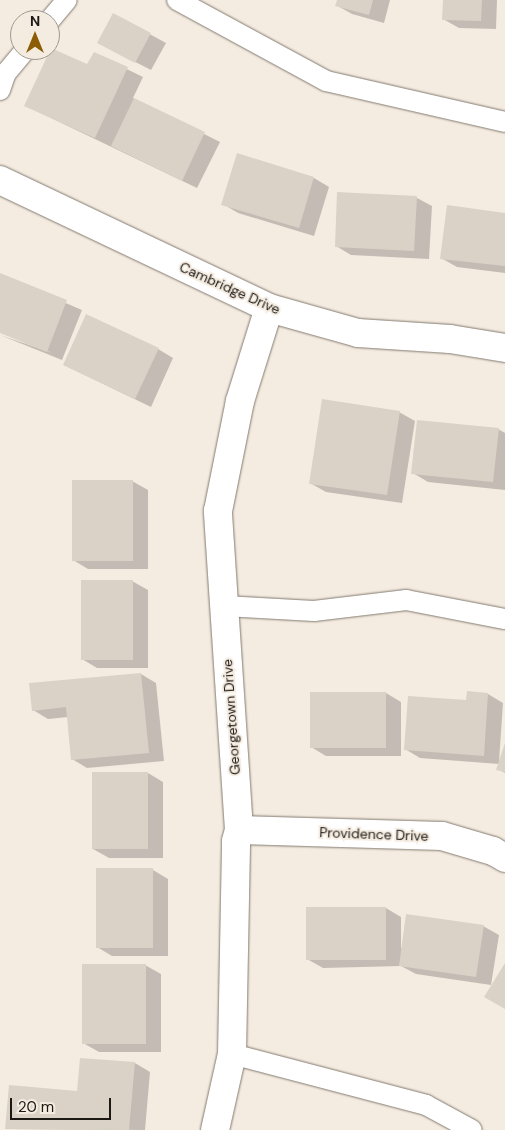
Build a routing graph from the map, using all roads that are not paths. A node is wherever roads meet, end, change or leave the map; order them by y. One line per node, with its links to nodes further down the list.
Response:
1 (67, 0): 3 (lane)
2 (177, 0): 6 (lane)
3 (58, 10)
4 (17, 60): 5 (lane)
5 (0, 90)
6 (505, 122)
7 (0, 180): 8 (street, Cambridge Drive)
8 (269, 308): 9 (street, Cambridge Drive); 10 (street, Georgetown Drive)
9 (505, 348)
10 (224, 606): 11 (lane); 12 (street, Georgetown Drive)
11 (505, 619)
12 (239, 830): 13 (street, Providence Drive); 14 (street, Georgetown Drive)
13 (505, 858)
14 (232, 1054): 15 (street, Georgetown Drive); 16 (lane)
15 (215, 1130)
16 (472, 1130)

